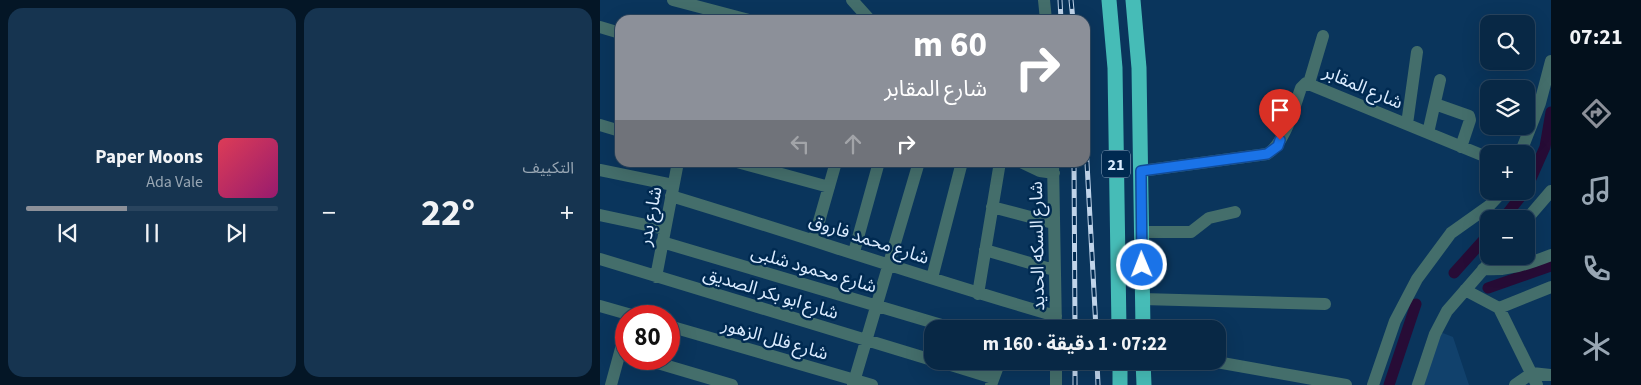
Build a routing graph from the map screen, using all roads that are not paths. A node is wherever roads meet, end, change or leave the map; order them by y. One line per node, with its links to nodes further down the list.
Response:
1 (673, 0): 6 (street)
2 (852, 0): 7 (street)
3 (1044, 0): 8 (street)
4 (1109, 0): 70 (highway, 21)
5 (1133, 0): 35 (highway, 21)
6 (729, 15)
7 (866, 15)
8 (1046, 15)
9 (600, 27): 10 (street)
10 (615, 32)
11 (1323, 36): 15 (street)
12 (1417, 52): 18 (street)
13 (1551, 61): 17 (street)
14 (1440, 80): 16 (street)
15 (1309, 83): 18 (street, شارع المقابر); 35 (street, شارع المقابر)
16 (1435, 104): 21 (street); 23 (street)
17 (1547, 106): 22 (street)
18 (1407, 124): 21 (street, شارع المقابر)
19 (600, 125): 20 (street)
20 (615, 130)
21 (1428, 133): 23 (street, شارع المقابر)
22 (1525, 145)
23 (1462, 147): 24 (street, شارع المقابر)
24 (1480, 154)
25 (677, 167): 37 (street, شارع بدر)
26 (755, 167): 36 (street)
27 (835, 167): 36 (street)
28 (878, 167): 49 (street)
29 (918, 167): 52 (street)
30 (961, 167): 57 (street)
31 (999, 167): 40 (street)
32 (1032, 167): 33 (street)
33 (1054, 168): 44 (street, شارع السكه الحديد)
34 (600, 170): 37 (street, شارع محمد فاروق)
35 (1141, 171): 45 (highway, 21)
36 (829, 187): 47 (street)
37 (672, 190): 46 (street, شارع بدر); 47 (street, شارع محمد فاروق)
38 (1551, 191): 41 (street)
39 (1495, 200): 95 (street)
40 (992, 207): 44 (street); 48 (street)
41 (1535, 210)
42 (1235, 212): 45 (street)
43 (600, 216): 46 (street, شارع محمود شلبى)
44 (1053, 223): 55 (street, شارع السكه الحديد)
45 (1142, 232): 61 (highway, 21)
46 (664, 236): 56 (street, شارع بدر); 64 (street, شارع محمود شلبى)
47 (814, 239): 49 (street, شارع محمد فاروق)
48 (984, 250): 55 (street); 60 (street)
49 (854, 252): 52 (street, شارع محمد فاروق)
50 (1551, 255): 54 (street)
51 (600, 259): 56 (street, شارع ابو بكر الصديق)
52 (890, 264): 57 (street, شارع محمد فاروق); 64 (street)
53 (1487, 265): 54 (street)
54 (1483, 269): 59 (street)
55 (1054, 270): 69 (street, شارع السكه الحديد)
56 (656, 277): 73 (street, شارع ابو بكر الصديق)
57 (932, 278): 60 (street, شارع محمد فاروق)
58 (1551, 287): 65 (street)
59 (1465, 290): 65 (street); 96 (street)
60 (978, 294): 68 (street, شارع محمد فاروق)
61 (1142, 299): 62 (street); 71 (highway, 21)
62 (1325, 304)
63 (600, 306): 66 (street)
64 (877, 306): 67 (street, شارع محمود شلبى); 73 (street)
65 (1499, 308): 83 (street)
66 (615, 311)
67 (924, 320)
68 (1050, 320)
69 (1056, 320)
70 (1119, 320)
71 (1142, 320)
72 (680, 329): 87 (street, شارع فلل الزهور)
73 (867, 340): 74 (street, شارع ابو بكر الصديق); 87 (street)
74 (924, 358)
75 (1226, 364): 94 (street)
76 (616, 370): 88 (street)
77 (680, 370): 89 (street)
78 (961, 370): 86 (street)
79 (997, 370): 86 (street)
80 (1056, 370): 91 (street)
81 (1120, 370): 92 (highway)
82 (1143, 370): 93 (highway)
83 (1532, 373): 84 (street); 97 (street); 98 (street)
84 (1551, 375)
85 (600, 382): 88 (street)
86 (992, 382)
87 (854, 383): 90 (street, شارع فلل الزهور)
88 (610, 385)
89 (732, 385)
90 (872, 385)
91 (1056, 385)
92 (1120, 385)
93 (1144, 385)
94 (1346, 385)
95 (1374, 385)
96 (1418, 385)
97 (1515, 385)
98 (1537, 385)

